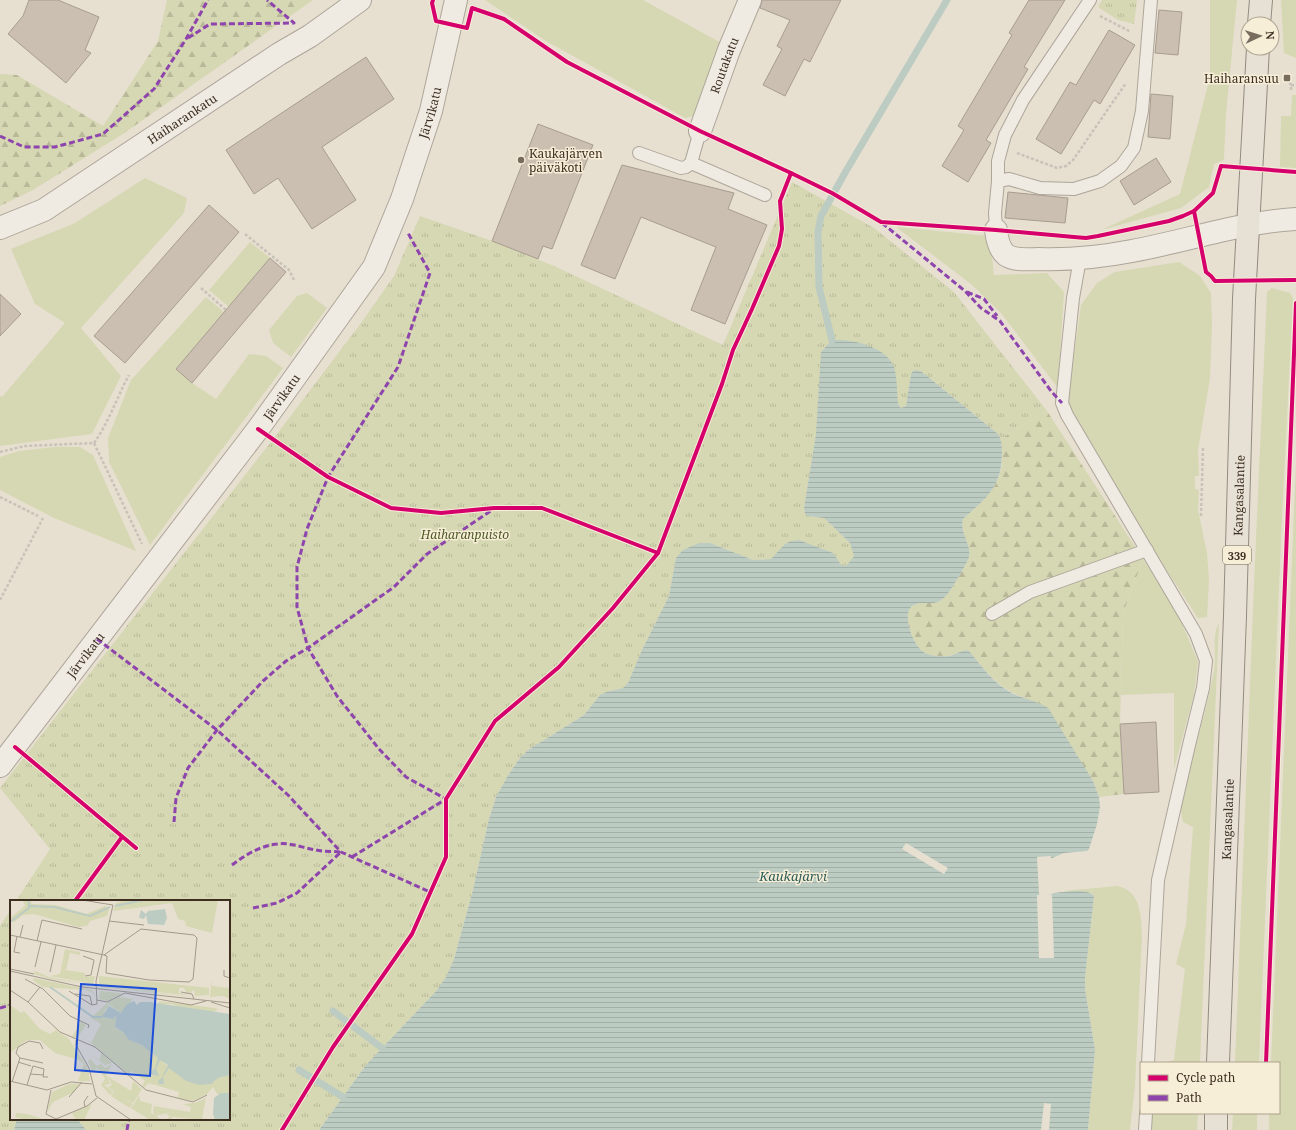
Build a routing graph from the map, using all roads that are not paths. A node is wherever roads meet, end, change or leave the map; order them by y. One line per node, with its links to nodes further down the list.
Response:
1 (360, 0): 16 (street, Haiharankatu)
2 (456, 0): 21 (street, Järvikatu)
3 (750, 0): 9 (street, Routakatu)
4 (1151, 0): 12 (lane)
5 (1261, 0): 7 (main road)
6 (1088, 3): 12 (lane)
7 (1260, 16)
8 (1258, 56): 15 (main road, Kangasalantie / 339)
9 (700, 132): 11 (lane)
10 (639, 153): 11 (lane)
11 (691, 163): 13 (lane)
12 (998, 181): 17 (lane)
13 (765, 195)
14 (1296, 219): 15 (street)
15 (1248, 225): 18 (street); 23 (main road, Kangasalantie / 339)
16 (0, 228)
17 (996, 230): 18 (street)
18 (1080, 258): 19 (lane)
19 (1147, 550): 20 (lane); 22 (lane)
20 (992, 614)
21 (0, 766)
22 (1148, 1062)
23 (1218, 1062)
24 (1146, 1114): 26 (lane)
25 (1216, 1114): 27 (main road)
26 (1145, 1130)
27 (1216, 1130)

